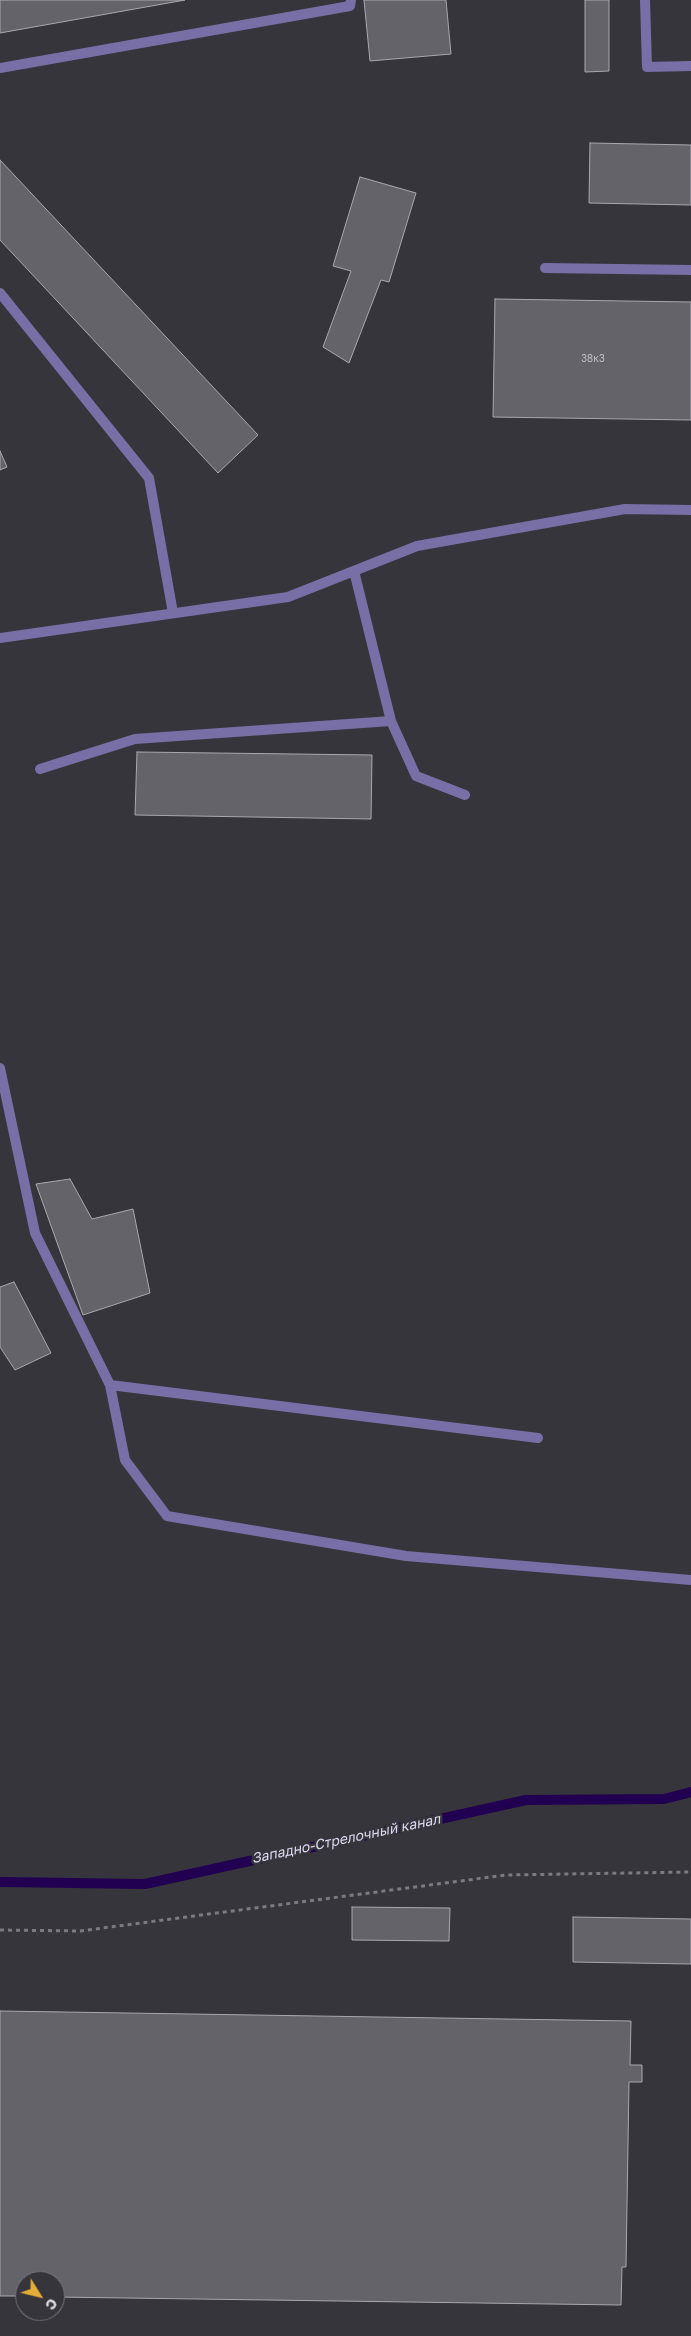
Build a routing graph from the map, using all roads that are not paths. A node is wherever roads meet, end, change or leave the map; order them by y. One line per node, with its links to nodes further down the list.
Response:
1 (350, 0): 4 (lane)
2 (645, 0): 3 (lane)
3 (691, 66)
4 (0, 68)
5 (546, 268): 6 (lane)
6 (691, 270)
7 (0, 293): 10 (lane)
8 (691, 510): 9 (lane)
9 (354, 571): 10 (lane); 12 (lane)
10 (173, 613): 11 (lane)
11 (0, 638)
12 (391, 721): 13 (lane); 14 (lane)
13 (40, 769)
14 (464, 795)
15 (0, 1068): 16 (lane)
16 (110, 1385): 17 (lane); 18 (lane)
17 (538, 1438)
18 (691, 1580)

